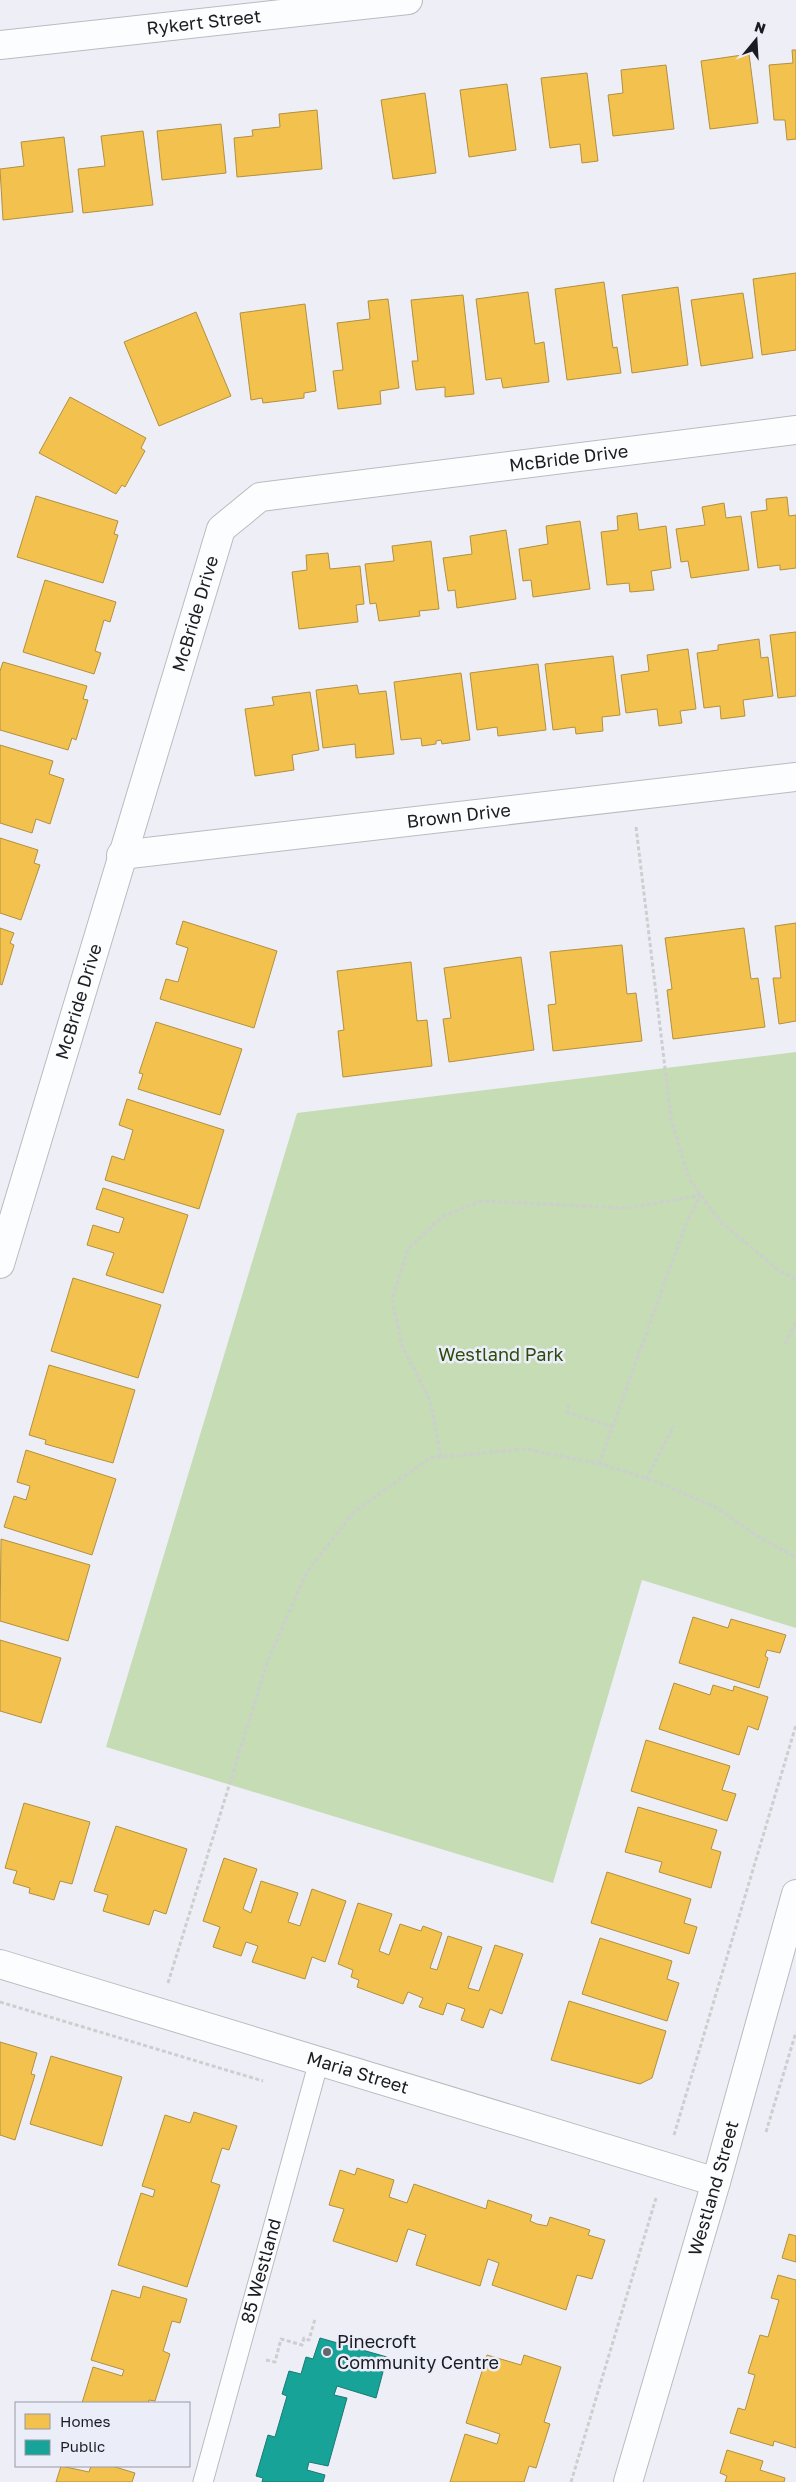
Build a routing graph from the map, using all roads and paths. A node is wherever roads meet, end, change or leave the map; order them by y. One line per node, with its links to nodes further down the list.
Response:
1 (408, 0): 3 (street, Rykert Street)
2 (0, 26): 3 (street)
3 (58, 39): 4 (street, Rykert Street)
4 (0, 45)
5 (796, 430): 8 (street, McBride Drive)
6 (796, 777): 7 (street, Brown Drive)
7 (632, 796): 8 (street, Brown Drive); 9 (path)
8 (121, 855): 10 (street, McBride Drive)
9 (701, 1195): 11 (path); 16 (path); 17 (path)
10 (0, 1264)
11 (796, 1279)
12 (796, 1322): 13 (path)
13 (785, 1344)
14 (570, 1405): 16 (path)
15 (674, 1426): 19 (path)
16 (612, 1427): 18 (path)
17 (442, 1457): 18 (path); 25 (path)
18 (599, 1464): 19 (path)
19 (646, 1479): 20 (path)
20 (796, 1557)
21 (796, 1725): 28 (path)
22 (796, 1894): 29 (street, Westland Street)
23 (0, 1964): 25 (street, Maria Street)
24 (0, 2002): 27 (path)
25 (158, 2012): 26 (street, Maria Street)
26 (319, 2061): 27 (lane, 85 Westland); 28 (street, Maria Street)
27 (310, 2095): 30 (lane, 85 Westland)
28 (667, 2168): 29 (street, Maria Street); 31 (path)
29 (716, 2182): 32 (street, Westland Street)
30 (203, 2482)
31 (571, 2482)
32 (628, 2482)

